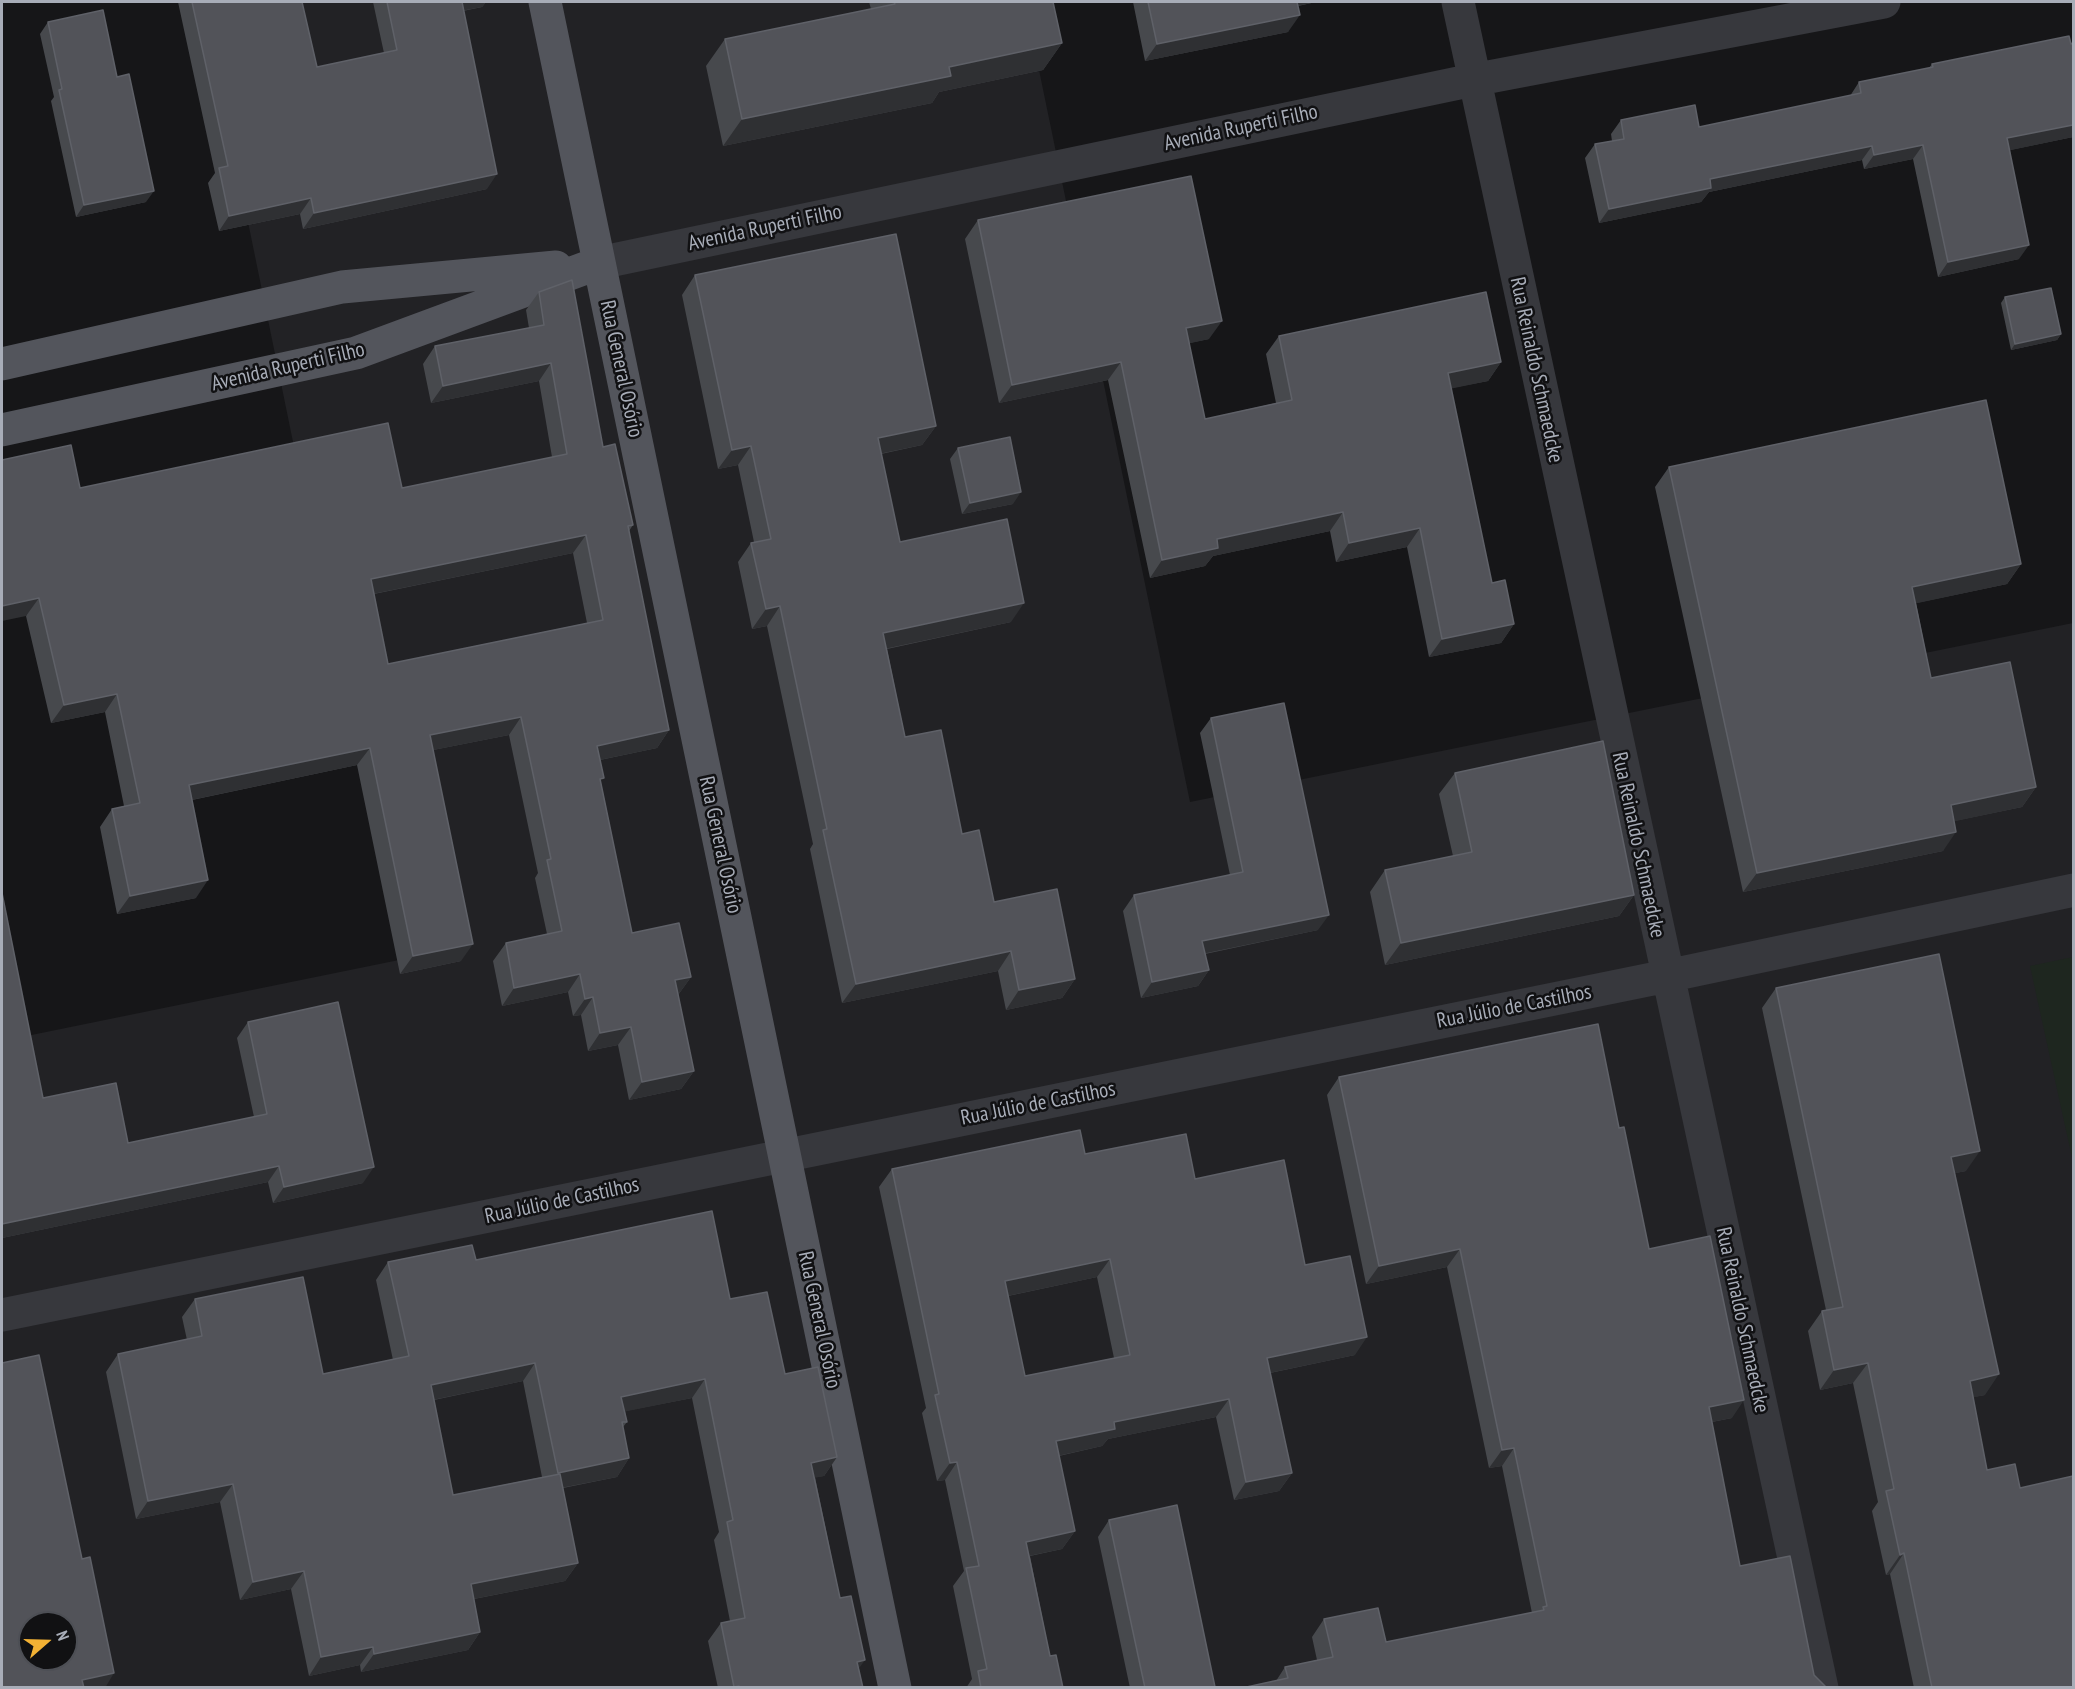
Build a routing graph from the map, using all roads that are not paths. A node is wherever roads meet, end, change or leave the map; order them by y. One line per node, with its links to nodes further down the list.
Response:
1 (545, 2): 5 (main road, Rua General Osório)
2 (1458, 2): 4 (street, Rua Reinaldo Schmaedcke)
3 (1884, 2): 4 (street, Avenida Ruperti Filho)
4 (1473, 80): 5 (street, Avenida Ruperti Filho); 9 (street, Rua Reinaldo Schmaedcke)
5 (599, 263): 6 (main road, Avenida Ruperti Filho); 7 (main road, Avenida Ruperti Filho); 10 (main road, Rua General Osório)
6 (2, 364)
7 (2, 430)
8 (2073, 890): 9 (street, Rua Júlio de Castilhos)
9 (1667, 976): 10 (street, Rua Júlio de Castilhos); 13 (street, Rua Reinaldo Schmaedcke)
10 (785, 1156): 11 (street, Rua Júlio de Castilhos); 12 (main road, Rua General Osório)
11 (2, 1315)
12 (896, 1688)
13 (1822, 1688)

